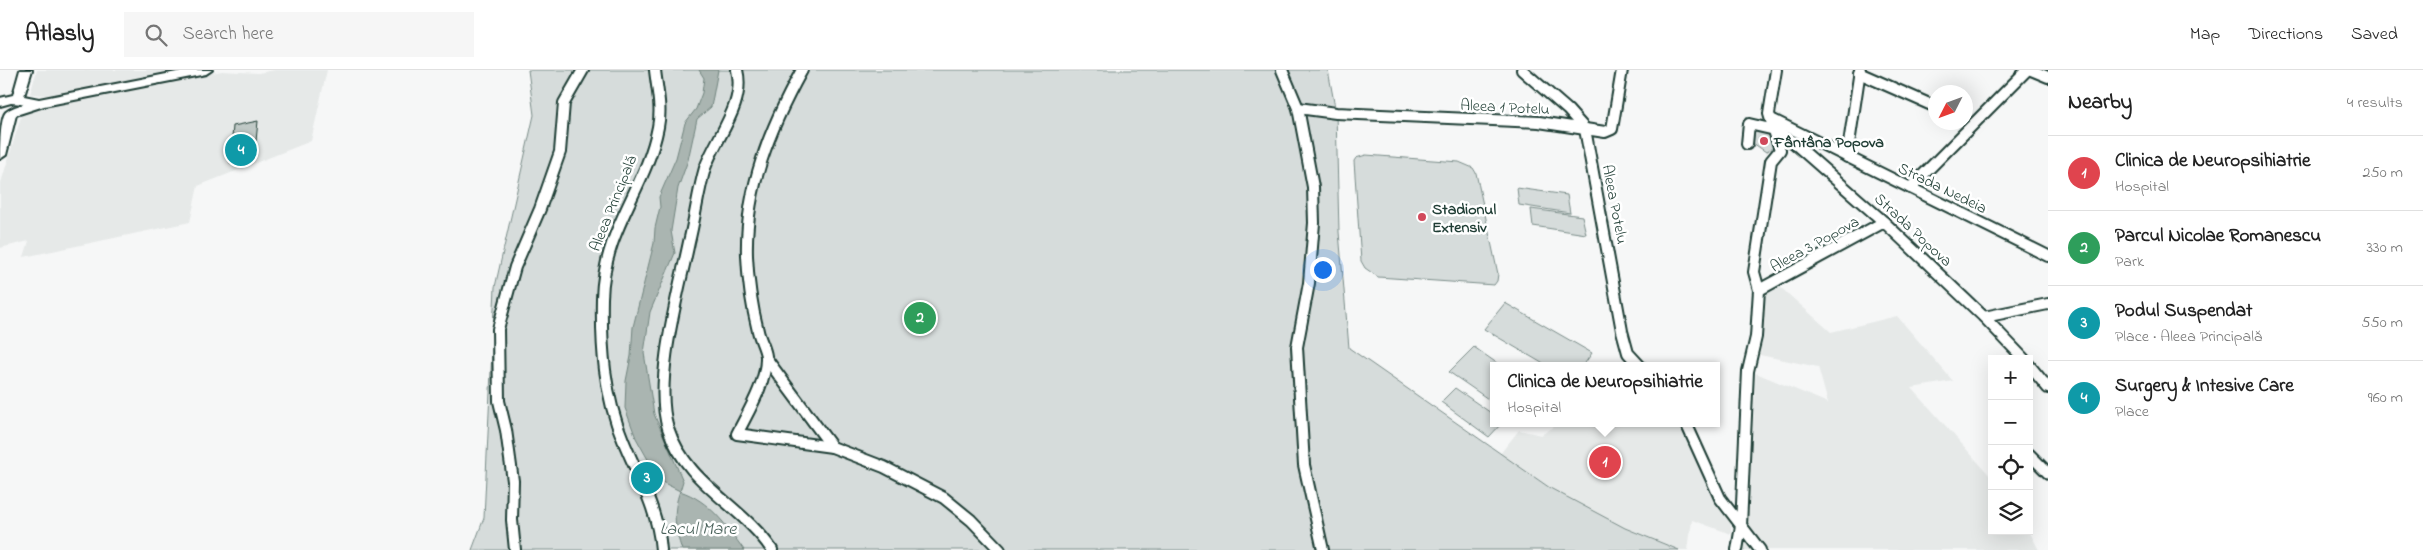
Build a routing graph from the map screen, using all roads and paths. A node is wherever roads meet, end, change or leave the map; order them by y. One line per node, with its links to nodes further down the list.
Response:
1 (16, 70): 18 (main road)
2 (26, 70): 18 (main road)
3 (206, 70): 16 (main road)
4 (584, 70): 43 (street)
5 (655, 70): 44 (street, Aleea Principală)
6 (737, 70): 45 (street)
7 (802, 70): 34 (street)
8 (1282, 70): 19 (street)
9 (1522, 70): 22 (street, Aleea 1 Potelu)
10 (1622, 70): 22 (street)
11 (1776, 70): 20 (street)
12 (2027, 70): 21 (street)
13 (2031, 70): 15 (street)
14 (1859, 72): 17 (street); 26 (street)
15 (2048, 77)
16 (56, 99): 18 (main road); 18 (main road)
17 (1928, 103)
18 (11, 105): 25 (main road)
19 (1298, 108): 22 (street, Aleea 1 Potelu); 47 (street)
20 (1771, 119): 23 (street); 26 (street, Strada Nedeia)
21 (1975, 125): 27 (street)
22 (1585, 129): 35 (street, Aleea Potelu)
23 (1775, 130): 24 (street); 28 (street, Strada Popova); 30 (street)
24 (1747, 144)
25 (0, 155)
26 (1847, 157): 27 (street, Strada Nedeia)
27 (1910, 188): 29 (street, Strada Nedeia)
28 (1884, 222): 30 (street, Aleea 3 Popova); 32 (street, Strada Popova)
29 (2048, 256)
30 (1758, 290): 42 (street)
31 (2048, 304): 32 (street)
32 (1984, 317): 33 (street, Strada Popova)
33 (2020, 355)
34 (766, 358): 39 (street); 39 (street)
35 (1636, 362)
36 (2033, 370): 37 (street)
37 (2048, 388)
38 (1688, 427): 42 (street)
39 (832, 447): 46 (street)
40 (2033, 458): 41 (street)
41 (2048, 473)
42 (1741, 526): 48 (street); 49 (street); 50 (street)
43 (515, 550)
44 (661, 550)
45 (772, 550)
46 (1000, 550)
47 (1323, 550)
48 (1738, 550)
49 (1760, 550)
50 (1768, 550)

